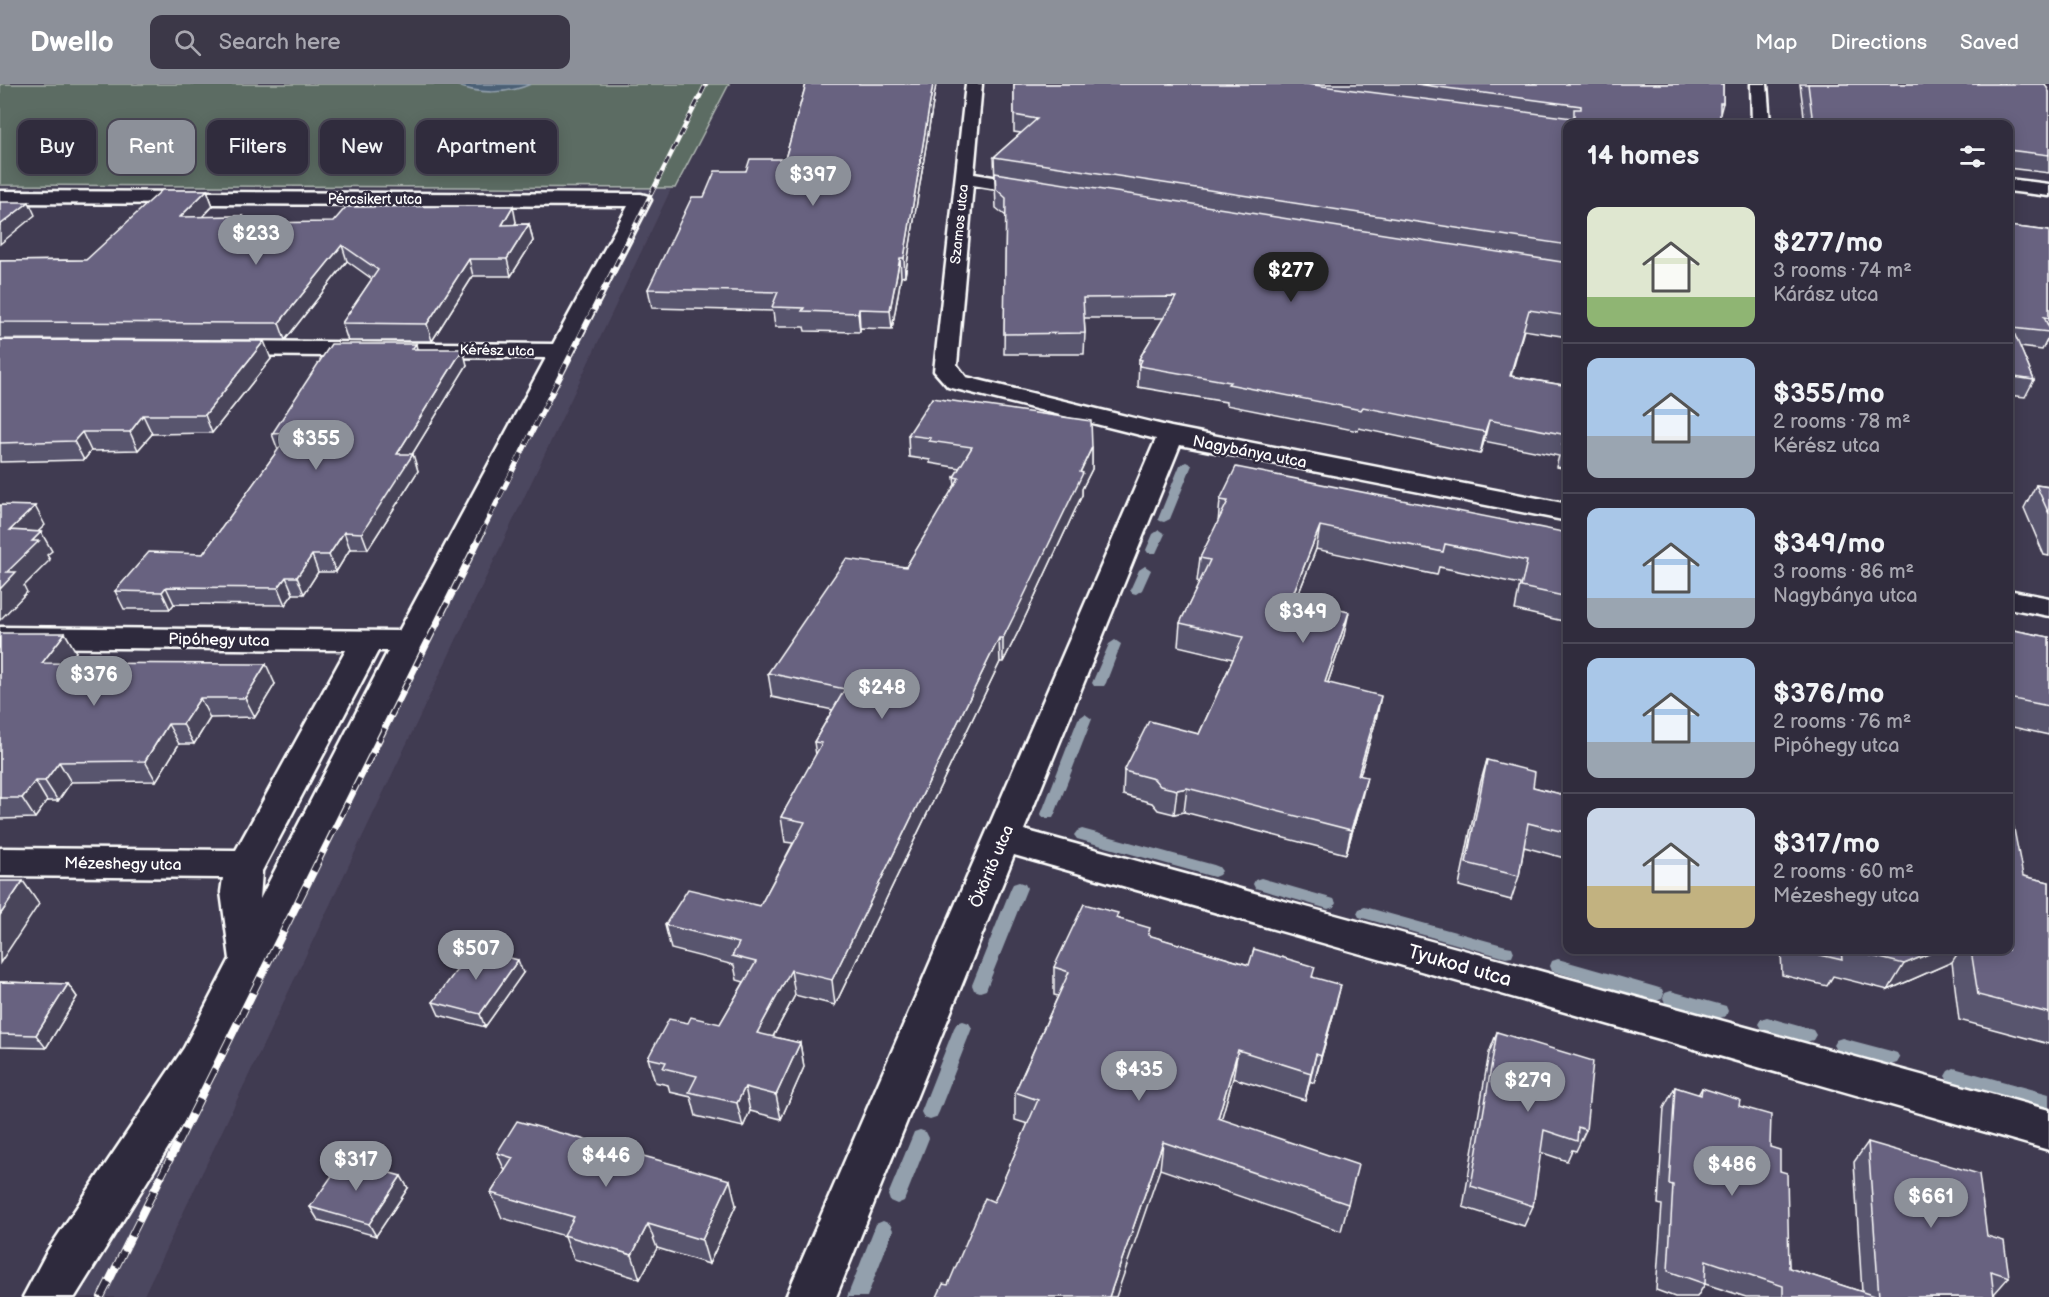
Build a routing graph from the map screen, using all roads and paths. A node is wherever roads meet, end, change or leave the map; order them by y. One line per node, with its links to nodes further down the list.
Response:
1 (974, 84): 4 (street, Szamos utca)
2 (1759, 84): 3 (street)
3 (1761, 120)
4 (963, 178): 7 (street); 11 (street, Szamos utca)
5 (2013, 186): 6 (street)
6 (2049, 190)
7 (1058, 193)
8 (0, 197): 10 (street, Pércsikert utca)
9 (200, 347): 10 (street, Kérész utca)
10 (563, 351): 18 (street)
11 (945, 365): 12 (street, Nagybánya utca)
12 (1171, 435): 13 (street, Nagybánya utca); 19 (street, Ököritó utca)
13 (1563, 512)
14 (2013, 600): 15 (street)
15 (2049, 607)
16 (0, 637): 17 (street, Pipóhegy utca)
17 (367, 641): 18 (street, Pipóhegy utca); 21 (street)
18 (409, 641): 22 (street)
19 (1003, 838): 23 (street, Tyukod utca); 25 (street, Ököritó utca)
20 (0, 861): 21 (street, Mézeshegy utca)
21 (246, 864): 22 (street)
22 (250, 958): 24 (street)
23 (2049, 1130)
24 (48, 1297)
25 (811, 1297)

